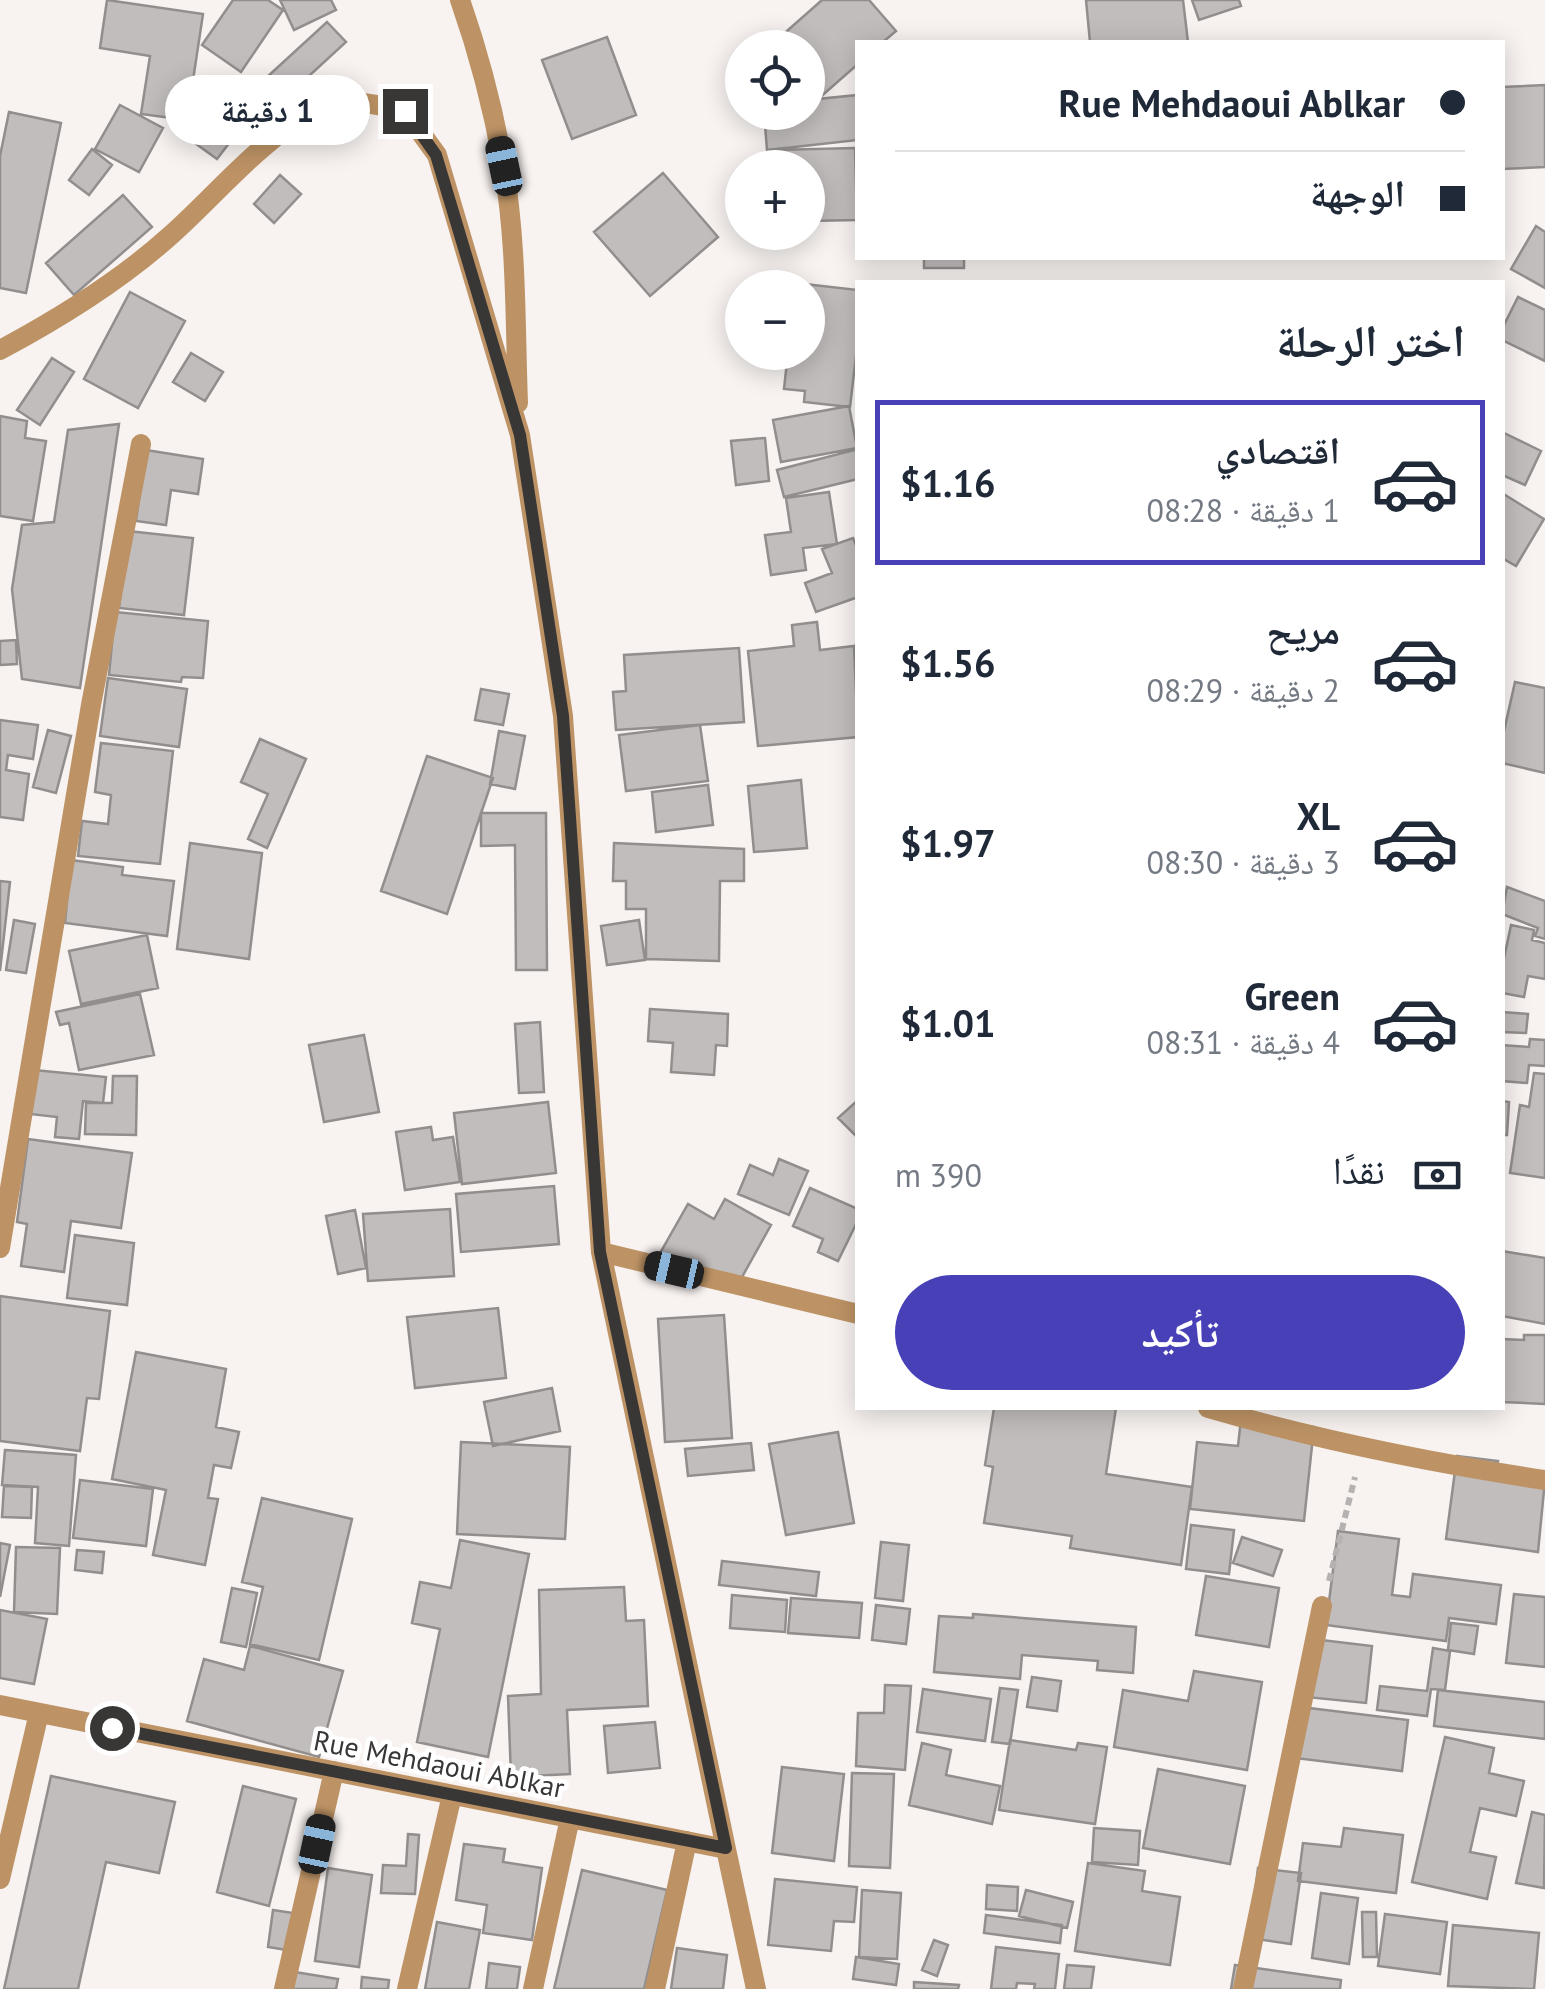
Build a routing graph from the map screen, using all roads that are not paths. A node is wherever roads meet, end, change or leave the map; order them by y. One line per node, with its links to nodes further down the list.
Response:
1 (460, 0): 3 (street)
2 (0, 350): 3 (street)
3 (520, 435): 6 (street)
4 (141, 444): 5 (street)
5 (0, 1248)
6 (600, 1252): 7 (street); 17 (street)
7 (855, 1313)
8 (1216, 1410): 9 (street)
9 (1545, 1480)
10 (1322, 1606): 24 (street)
11 (0, 1705): 12 (street, Rue Mehdaoui Ablkar)
12 (38, 1713): 13 (street, Rue Mehdaoui Ablkar); 18 (street)
13 (334, 1771): 14 (street, Rue Mehdaoui Ablkar); 19 (street)
14 (452, 1795): 15 (street, Rue Mehdaoui Ablkar); 20 (street)
15 (570, 1818): 16 (street, Rue Mehdaoui Ablkar); 21 (street)
16 (687, 1841): 17 (street, Rue Mehdaoui Ablkar); 22 (street)
17 (726, 1848): 23 (street)
18 (0, 1879)
19 (284, 1989)
20 (407, 1989)
21 (533, 1989)
22 (655, 1989)
23 (756, 1989)
24 (1243, 1989)

